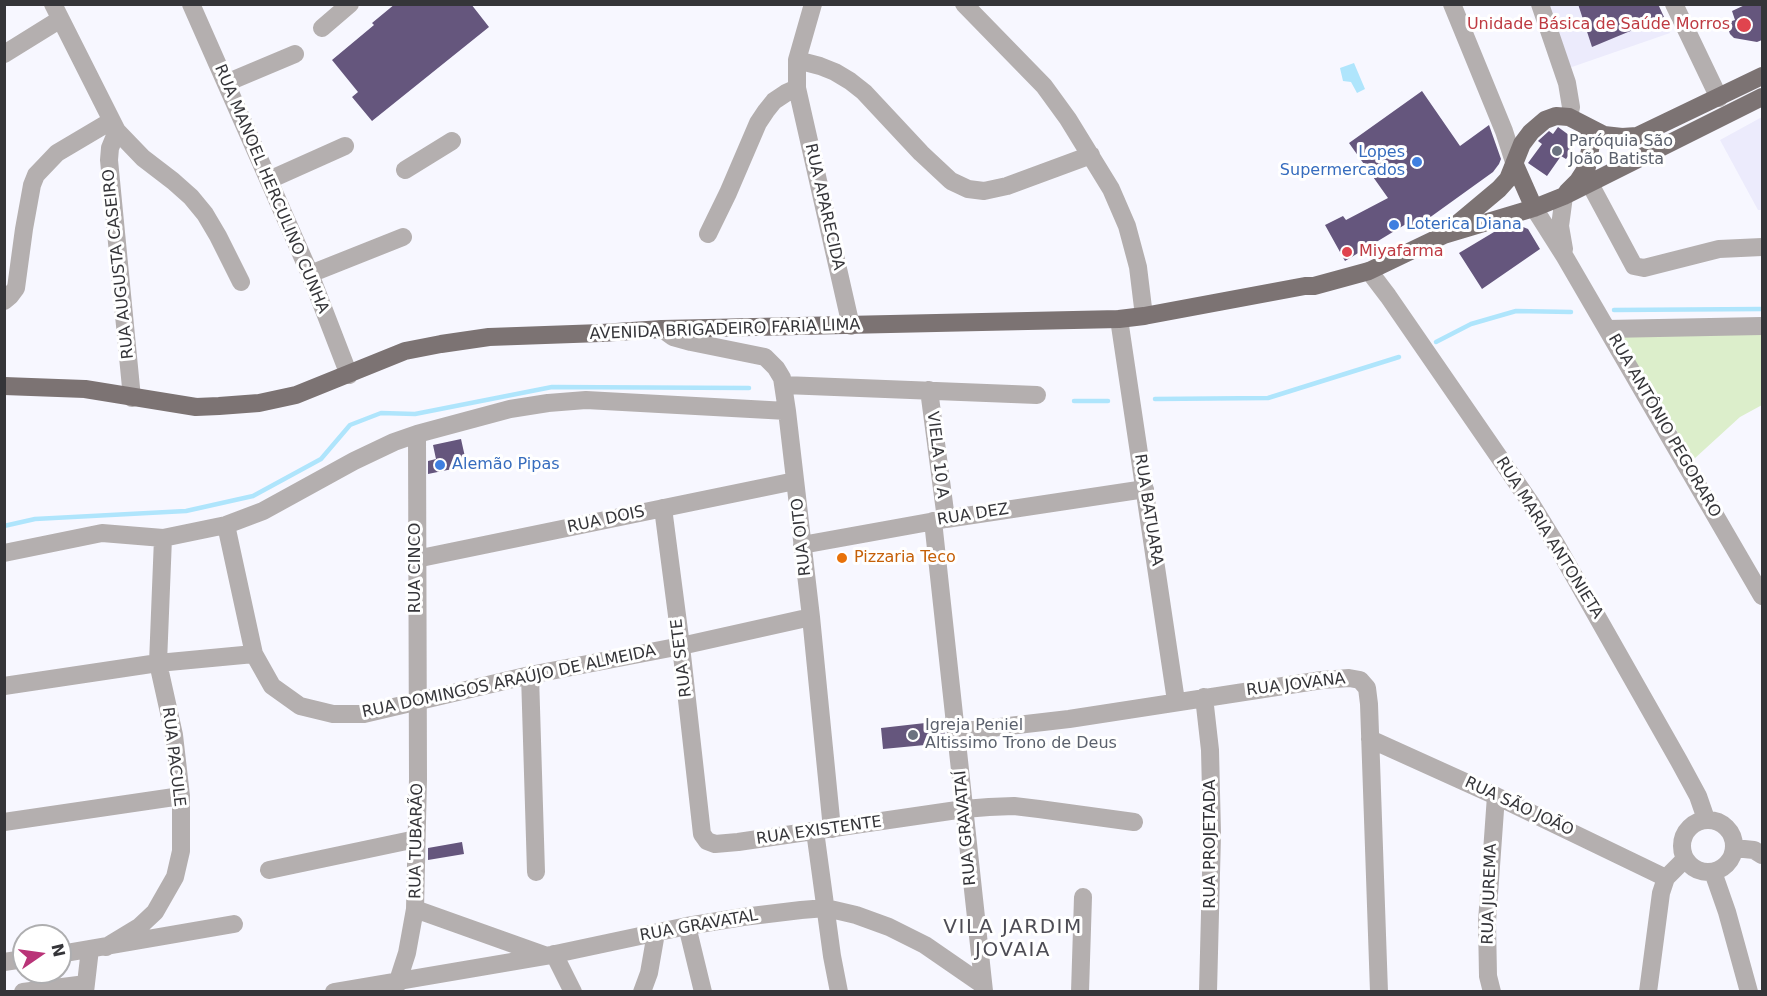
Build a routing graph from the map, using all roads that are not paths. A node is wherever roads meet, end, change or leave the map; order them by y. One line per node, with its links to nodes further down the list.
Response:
1 (191, 4): 14 (street, RUA MANOEL HERCULINO CUNHA)
2 (351, 4): 9 (street)
3 (813, 4): 12 (street, RUA APARECIDA)
4 (964, 4): 23 (street)
5 (1452, 4): 24 (street)
6 (1540, 4): 18 (street)
7 (1674, 4): 17 (street)
8 (56, 12): 10 (street); 19 (street)
9 (322, 28)
10 (4, 54)
11 (295, 54): 14 (street)
12 (797, 60): 15 (street, RUA APARECIDA); 23 (street)
13 (1762, 76): 17 (main road)
14 (226, 84): 26 (street, RUA MANOEL HERCULINO CUNHA)
15 (797, 88): 30 (street); 41 (street, RUA APARECIDA)
16 (1762, 97): 27 (main road, AVENIDA BRIGADEIRO FARIA LIMA)
17 (1719, 98): 20 (main road)
18 (1569, 117): 20 (main road); 24 (main road, AVENIDA BRIGADEIRO FARIA LIMA)
19 (114, 126): 37 (street); 38 (street); 50 (street, RUA AUGUSTA CASEIRO)
20 (1589, 128): 28 (main road)
21 (452, 141): 25 (street)
22 (345, 146): 26 (street)
23 (1091, 155): 39 (street)
24 (1515, 165): 29 (main road); 31 (main road, AVENIDA BRIGADEIRO FARIA LIMA)
25 (405, 170)
26 (269, 180): 36 (street, RUA MANOEL HERCULINO CUNHA)
27 (1590, 184): 28 (main road, AVENIDA BRIGADEIRO FARIA LIMA); 33 (street)
28 (1564, 196): 29 (main road, AVENIDA BRIGADEIRO FARIA LIMA); 34 (street, RUA ANTÔNIO PEGORARO)
29 (1534, 208): 31 (main road, AVENIDA BRIGADEIRO FARIA LIMA); 34 (street, RUA ANTÔNIO PEGORARO)
30 (708, 234)
31 (1444, 235): 35 (main road, AVENIDA BRIGADEIRO FARIA LIMA)
32 (403, 237): 36 (street)
33 (1762, 247)
34 (1565, 257): 44 (street, RUA ANTÔNIO PEGORARO)
35 (1369, 271): 39 (main road, AVENIDA BRIGADEIRO FARIA LIMA); 78 (street, RUA MARIA ANTONIETA)
36 (310, 274): 45 (street, RUA MANOEL HERCULINO CUNHA)
37 (241, 282)
38 (4, 301)
39 (1144, 316): 40 (main road, AVENIDA BRIGADEIRO FARIA LIMA)
40 (1119, 319): 41 (main road, AVENIDA BRIGADEIRO FARIA LIMA); 54 (street, RUA BATUARA)
41 (851, 326): 43 (main road, AVENIDA BRIGADEIRO FARIA LIMA)
42 (1762, 326): 44 (street)
43 (662, 329): 45 (main road, AVENIDA BRIGADEIRO FARIA LIMA); 46 (street, RUA OITO)
44 (1607, 329): 62 (street, RUA ANTÔNIO PEGORARO)
45 (349, 375): 50 (main road, AVENIDA BRIGADEIRO FARIA LIMA)
46 (784, 385): 48 (street); 51 (street, RUA OITO)
47 (4, 386): 50 (main road, AVENIDA BRIGADEIRO FARIA LIMA)
48 (929, 390): 49 (street); 56 (street, VIELA 10 A)
49 (1037, 395)
50 (132, 398)
51 (787, 411): 52 (street); 53 (street, RUA OITO)
52 (417, 434): 57 (street); 61 (street, RUA CINCO)
53 (795, 481): 55 (street, RUA DOIS); 59 (street, RUA OITO)
54 (1145, 489): 56 (street, RUA DEZ); 71 (street, RUA BATUARA)
55 (663, 508): 61 (street, RUA DOIS); 64 (street, RUA SETE)
56 (939, 520): 59 (street, RUA DEZ); 72 (street, RUA GRAVATAÍ)
57 (226, 525): 58 (street); 65 (street, RUA DOMINGOS ARAÚJO DE ALMEIDA)
58 (163, 538): 60 (street); 66 (street, RUA PACULE)
59 (802, 544): 63 (street, RUA OITO)
60 (4, 553)
61 (416, 559): 70 (street, RUA CINCO)
62 (1762, 596)
63 (811, 617): 64 (street, RUA DOMINGOS ARAÚJO DE ALMEIDA); 81 (street, RUA OITO)
64 (681, 646): 67 (street, RUA DOMINGOS ARAÚJO DE ALMEIDA); 76 (street, RUA SETE)
65 (254, 654): 66 (street); 70 (street, RUA DOMINGOS ARAÚJO DE ALMEIDA)
66 (158, 663): 68 (street); 74 (street, RUA PACULE)
67 (530, 675): 70 (street, RUA DOMINGOS ARAÚJO DE ALMEIDA); 88 (street)
68 (4, 686)
69 (1204, 697): 71 (street, RUA JOVANA); 73 (street, RUA JOVANA); 109 (street, RUA PROJETADA)
70 (416, 701): 82 (street, RUA TUBARÃO)
71 (1176, 701): 72 (street, RUA JOVANA)
72 (957, 732): 77 (street, RUA GRAVATAÍ)
73 (1370, 739): 75 (street, RUA SÃO JOÃO); 110 (street, RUA JOVANA)
74 (181, 796): 79 (street); 96 (street, RUA PACULE)
75 (1496, 796): 89 (street, RUA SÃO JOÃO); 111 (street, RUA JUREMA)
76 (698, 809): 81 (street, RUA EXISTENTE)
77 (964, 809): 80 (street, RUA EXISTENTE); 81 (street, RUA EXISTENTE); 101 (street, RUA GRAVATAÍ)
78 (1706, 819): 83 (street); 85 (street)
79 (4, 822)
80 (1134, 822)
81 (824, 830): 92 (street, RUA OITO)
82 (416, 839): 86 (street); 91 (street, RUA TUBARÃO)
83 (1734, 848): 84 (street); 87 (street)
84 (1762, 855)
85 (1685, 859): 87 (street); 89 (street)
86 (269, 870)
87 (1713, 872): 113 (street)
88 (536, 873)
89 (1666, 878): 112 (street)
90 (1083, 897): 108 (street)
91 (415, 909): 98 (street); 99 (street, RUA TUBARÃO)
92 (826, 909): 94 (street, RUA GRAVATAL); 101 (street, RUA GRAVATAL); 107 (street, RUA OITO)
93 (234, 924): 96 (street)
94 (687, 926): 95 (street, RUA GRAVATAL); 106 (street)
95 (656, 933): 98 (street, RUA GRAVATAL); 105 (street)
96 (98, 948): 97 (street); 100 (street)
97 (72, 952)
98 (550, 955): 99 (street, RUA GRAVATAL); 104 (street)
99 (397, 986): 103 (street, RUA GRAVATAL)
100 (86, 988): 102 (street)
101 (983, 988)
102 (23, 992)
103 (334, 992)
104 (573, 992)
105 (642, 992)
106 (703, 992)
107 (839, 992)
108 (1080, 992)
109 (1208, 992)
110 (1379, 992)
111 (1491, 992)
112 (1648, 992)
113 (1749, 992)

